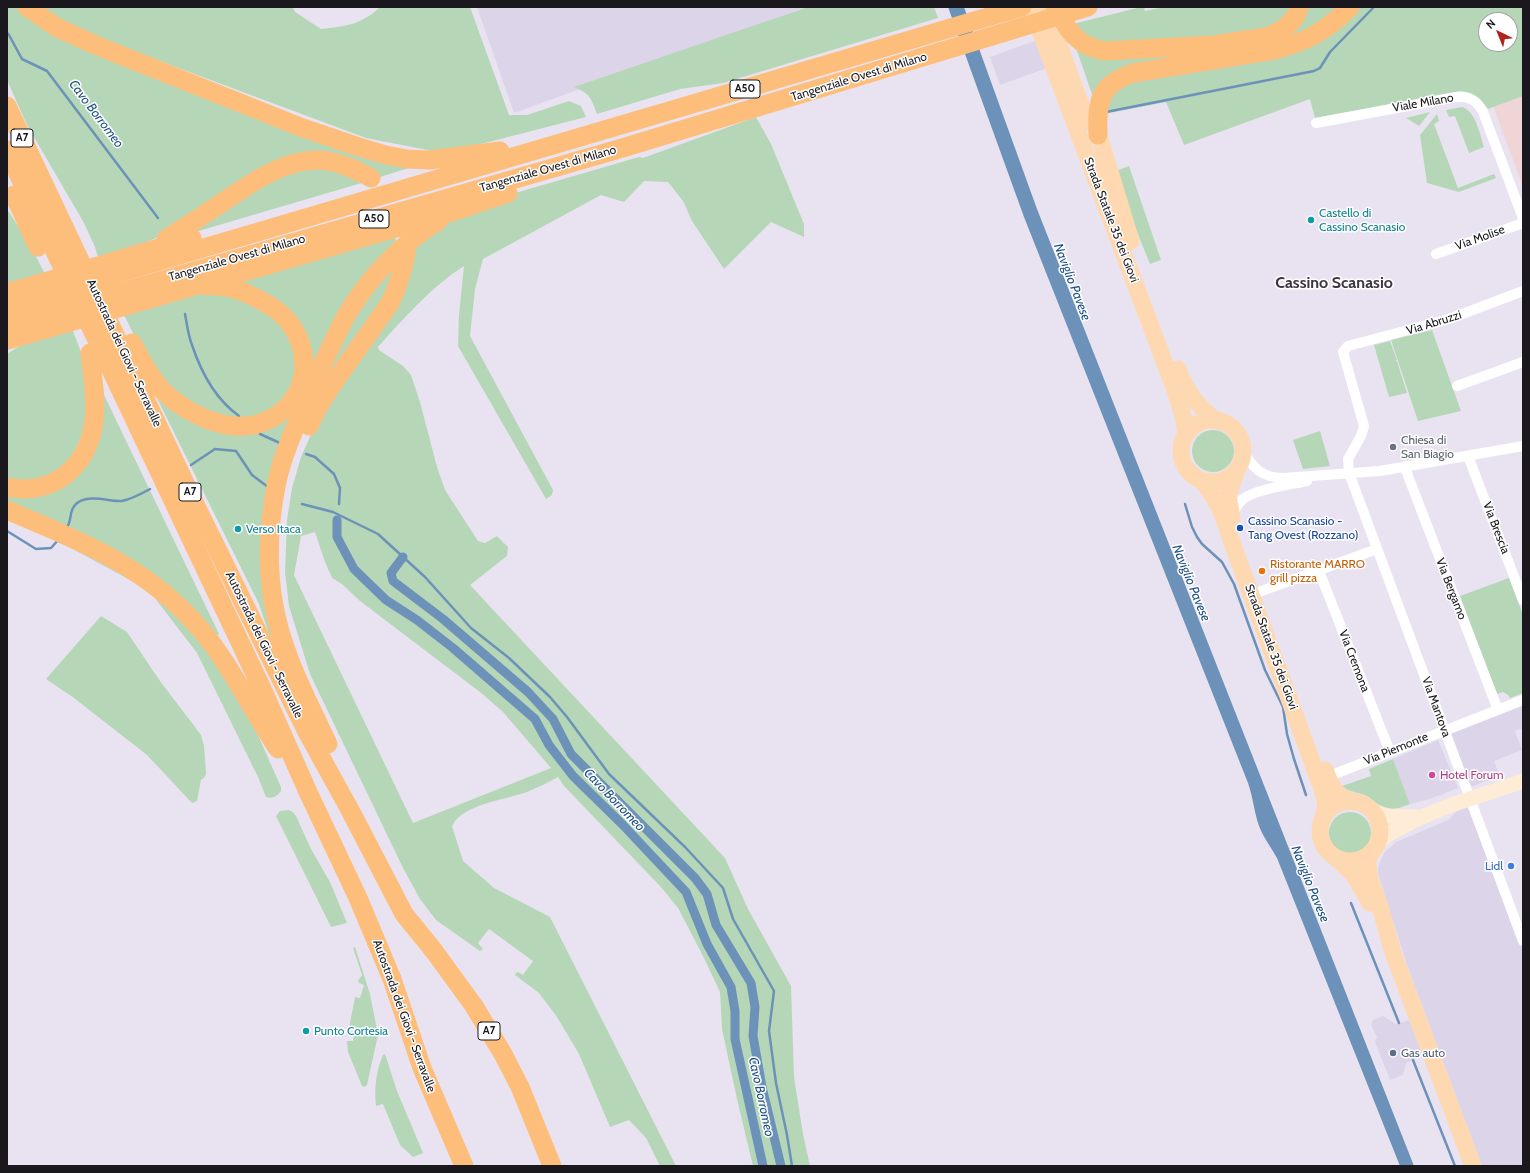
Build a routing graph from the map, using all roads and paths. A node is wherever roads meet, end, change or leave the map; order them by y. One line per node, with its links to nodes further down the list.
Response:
1 (27, 7): 14 (highway)
2 (1022, 7): 11 (highway, Tangenziale Ovest di Milano / A50)
3 (1031, 7): 41 (main road, Strada Statale 35 dei Giovi)
4 (1045, 7): 23 (main road, Strada Statale 35 dei Giovi)
5 (1299, 7): 7 (highway)
6 (1350, 7): 10 (highway)
7 (1067, 8): 10 (main road); 12 (highway, Tangenziale Ovest di Milano / A50)
8 (7, 106): 15 (highway, Autostrada dei Giovi - Serravalle / A7)
9 (1316, 123): 20 (street, Viale Milano)
10 (1098, 135): 23 (main road)
11 (571, 140): 14 (highway); 27 (highway, Tangenziale Ovest di Milano / A50)
12 (619, 149): 19 (highway); 31 (highway, Tangenziale Ovest di Milano / A50)
13 (7, 150): 57 (highway, Autostrada dei Giovi - Serravalle / A7)
14 (502, 151): 24 (highway)
15 (37, 170): 28 (highway); 69 (highway, Autostrada dei Giovi - Serravalle / A7)
16 (371, 178): 24 (highway)
17 (7, 180): 21 (highway, A7)
18 (7, 201): 21 (highway)
19 (458, 210): 28 (highway); 61 (highway)
20 (1523, 218)
21 (26, 221): 37 (highway, A7)
22 (1523, 223): 26 (street, Via Molise)
23 (1131, 241): 40 (main road, Strada Statale 35 dei Giovi)
24 (148, 250): 27 (highway)
25 (406, 253): 61 (highway)
26 (1436, 254)
27 (119, 266): 33 (highway, Tangenziale Ovest di Milano / A50)
28 (190, 287): 31 (highway)
29 (1523, 291): 47 (street, Via Abruzzi)
30 (7, 293): 33 (highway)
31 (132, 296): 33 (highway, Tangenziale Ovest di Milano / A50)
32 (7, 308): 33 (highway, Tangenziale Ovest di Milano / A50)
33 (42, 312): 34 (highway, Tangenziale Ovest di Milano / A50); 35 (highway); 36 (highway)
34 (7, 326)
35 (7, 340)
36 (7, 349)
37 (90, 353): 50 (highway); 57 (highway, A7)
38 (1523, 362): 39 (street)
39 (1457, 386)
40 (1215, 420): 41 (main road); 43 (main road)
41 (1186, 435): 49 (main road)
42 (1523, 446): 44 (street)
43 (1244, 453): 46 (main road); 48 (street)
44 (1468, 456): 45 (street); 56 (street, Via Brescia)
45 (1405, 468): 47 (street); 59 (street, Via Bergamo)
46 (1236, 472): 49 (main road); 52 (main road, Strada Statale 35 dei Giovi)
47 (1349, 473): 48 (street); 53 (street, Via Mantova)
48 (1330, 475): 52 (street)
49 (1202, 481): 71 (main road, Strada Statale 35 dei Giovi)
50 (7, 487)
51 (7, 510): 65 (highway)
52 (1234, 523): 55 (main road, Strada Statale 35 dei Giovi)
53 (1377, 549): 54 (street); 60 (street, Via Mantova)
54 (1319, 571): 55 (street); 62 (street, Via Cremona)
55 (1259, 592): 67 (main road, Strada Statale 35 dei Giovi)
56 (1523, 600)
57 (264, 693): 65 (highway, Autostrada dei Giovi - Serravalle / A7)
58 (1523, 700): 59 (street, Via Piemonte)
59 (1498, 710): 60 (street, Via Piemonte)
60 (1444, 730): 62 (street, Via Piemonte); 66 (street, Via Mantova)
61 (328, 744): 69 (highway)
62 (1390, 752): 63 (street, Via Piemonte)
63 (1337, 773)
64 (1523, 781): 66 (street)
65 (308, 792): 76 (highway, Autostrada dei Giovi - Serravalle / A7)
66 (1470, 798): 70 (street); 74 (street, Via Mantova)
67 (1352, 801): 68 (main road); 71 (main road)
68 (1370, 808): 70 (street); 72 (main road)
69 (350, 810): 77 (highway, Autostrada dei Giovi - Serravalle / A7)
70 (1419, 817): 72 (street)
71 (1323, 818): 73 (main road)
72 (1374, 849): 73 (main road); 75 (main road)
73 (1334, 857): 75 (main road)
74 (1523, 941)
75 (1392, 950): 78 (main road)
76 (464, 1166)
77 (552, 1166)
78 (1473, 1166)

